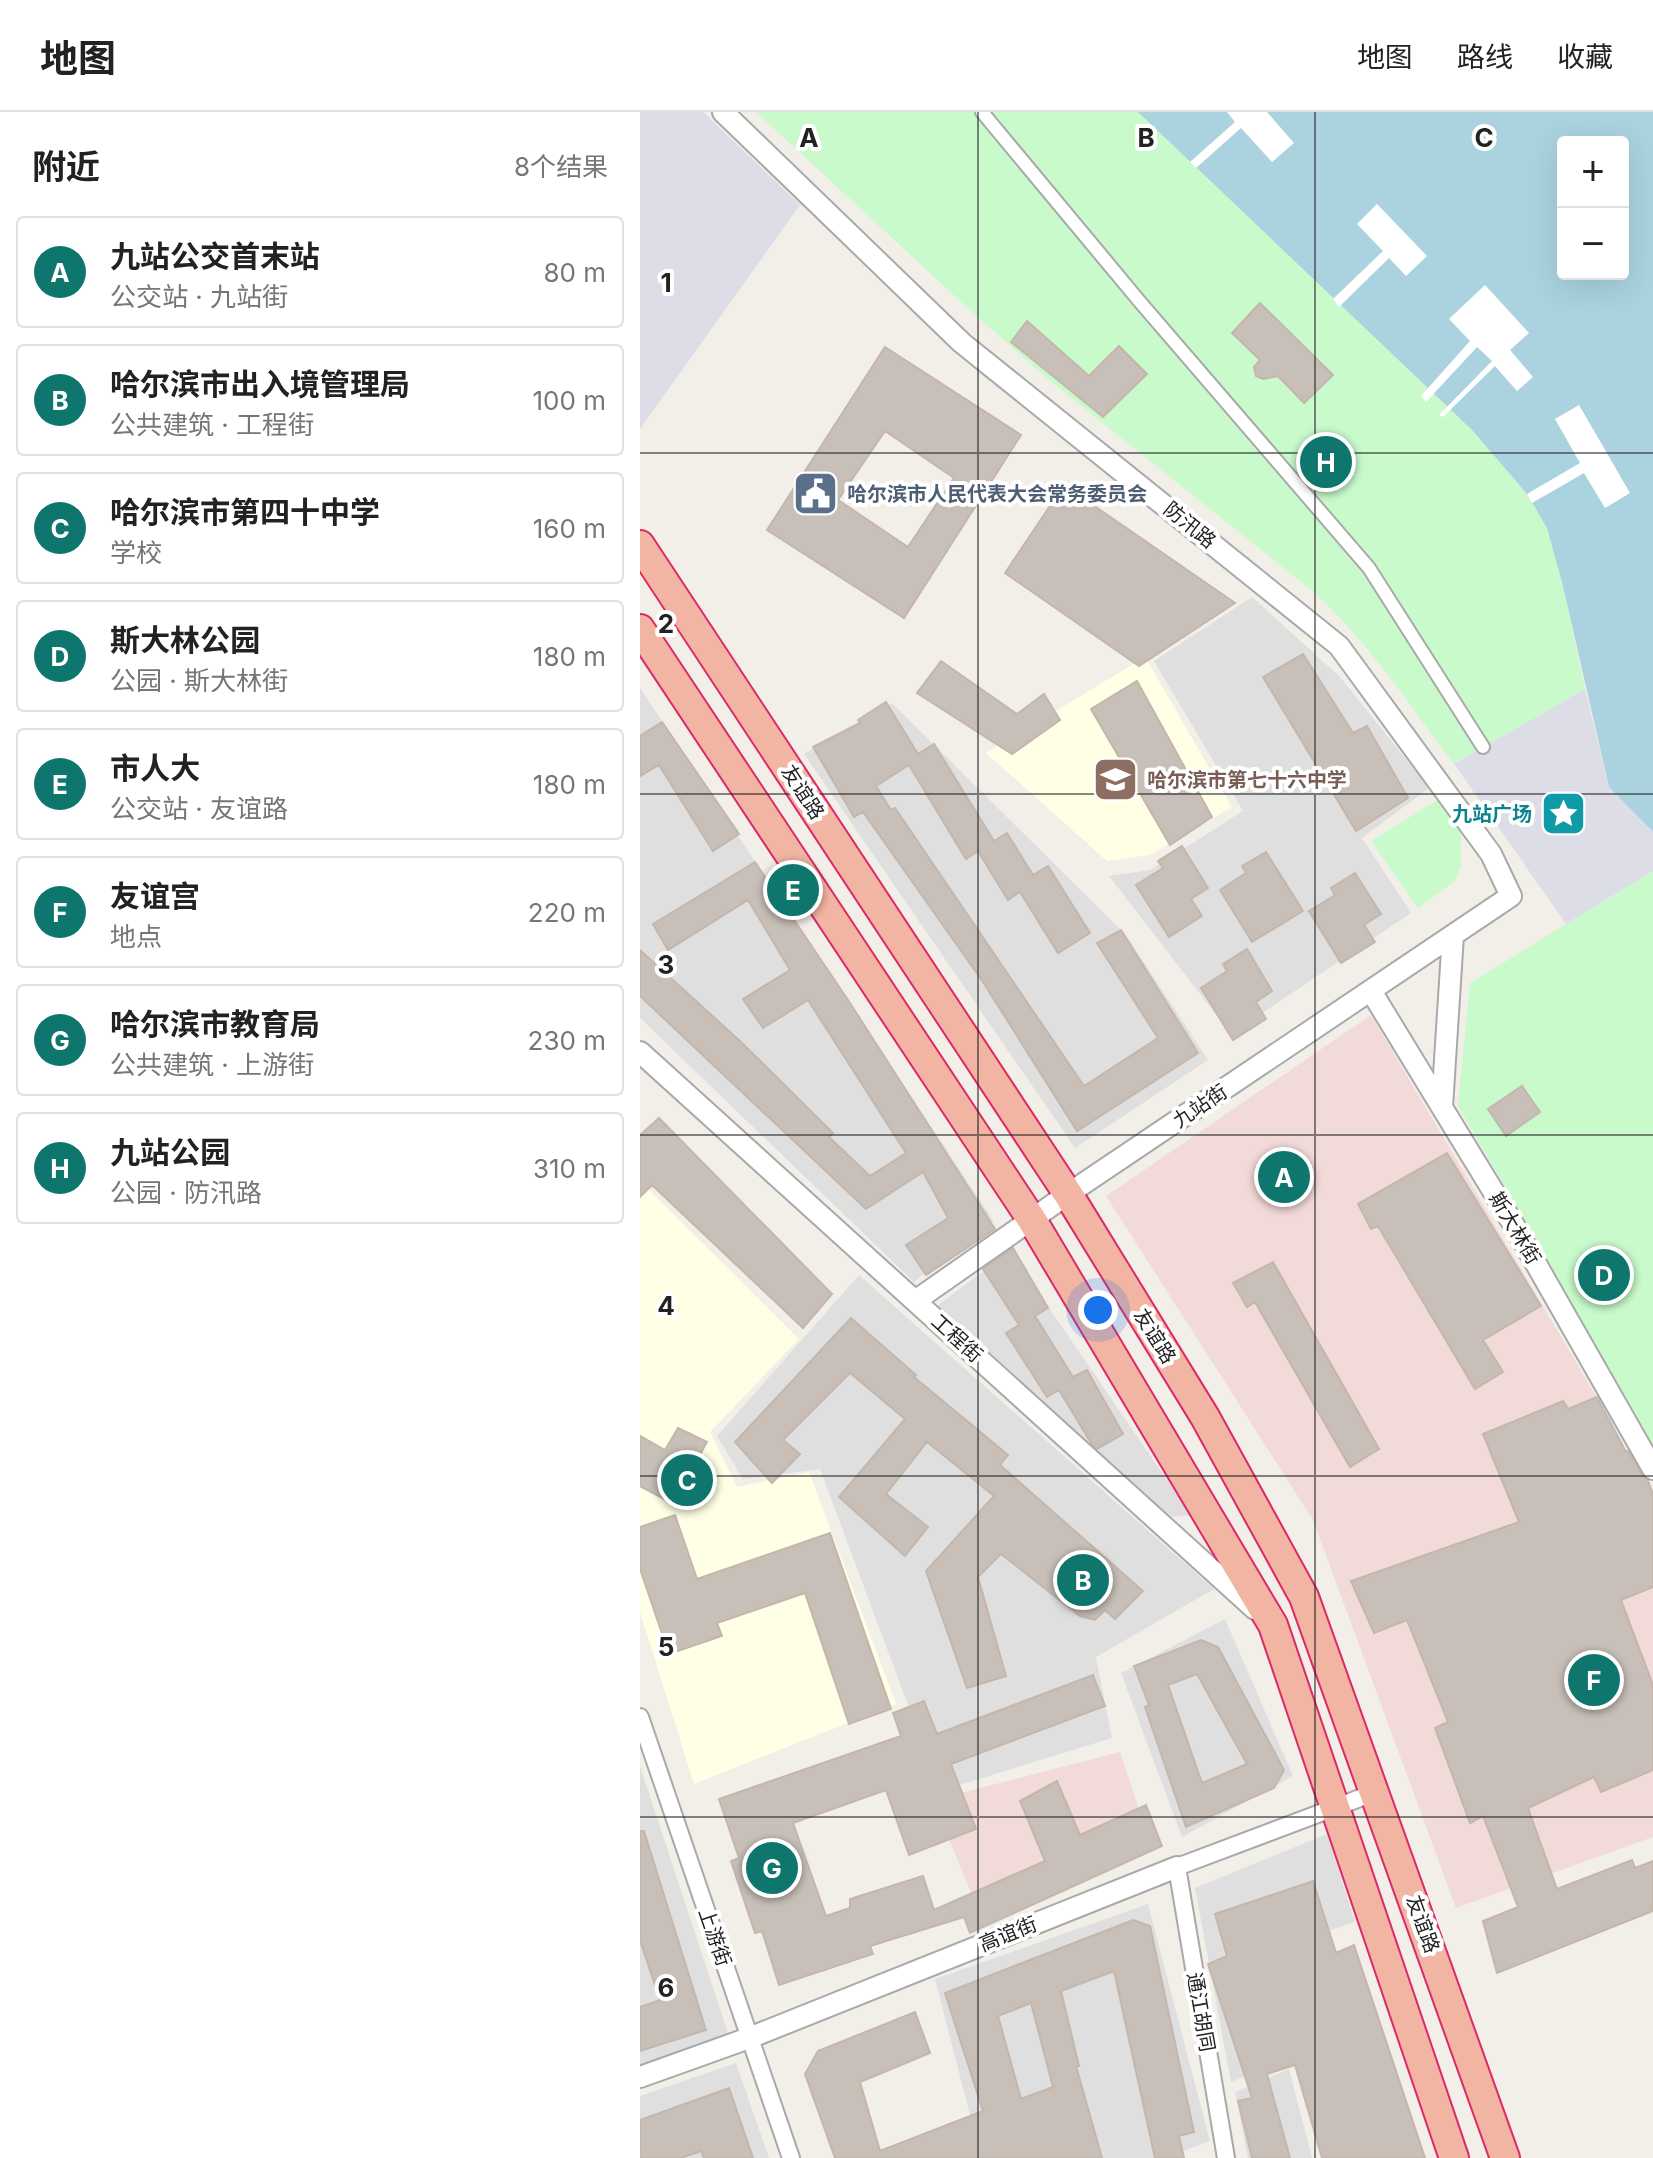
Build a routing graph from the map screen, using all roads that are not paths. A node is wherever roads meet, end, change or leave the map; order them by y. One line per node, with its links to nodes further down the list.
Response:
1 (723, 112): 6 (street, 防汛路)
2 (982, 112): 5 (street)
3 (640, 545): 11 (highway, 友谊路)
4 (640, 629): 12 (highway)
5 (1483, 747)
6 (1486, 913): 7 (street, 九站街)
7 (1453, 935): 8 (street, 九站街); 10 (street)
8 (1371, 991): 10 (street, 斯大林街); 11 (street, 九站街)
9 (640, 1052): 13 (street, 工程街)
10 (1442, 1107): 14 (street, 斯大林街)
11 (1068, 1194): 12 (street, 九站街); 17 (highway, 友谊路)
12 (1032, 1220): 13 (street, 九站街); 15 (highway)
13 (915, 1301): 15 (street, 工程街)
14 (1653, 1469)
15 (1273, 1625): 18 (highway)
16 (640, 1717): 20 (street, 上游街)
17 (1376, 1792): 18 (street, 高谊街); 25 (highway, 友谊路)
18 (1333, 1807): 19 (street, 高谊街); 24 (highway)
19 (1177, 1867): 20 (street, 高谊街); 23 (street, 通江胡同)
20 (749, 2038): 21 (street, 高谊街); 22 (street, 上游街)
21 (640, 2077)
22 (791, 2158)
23 (1226, 2158)
24 (1454, 2158)
25 (1505, 2158)

